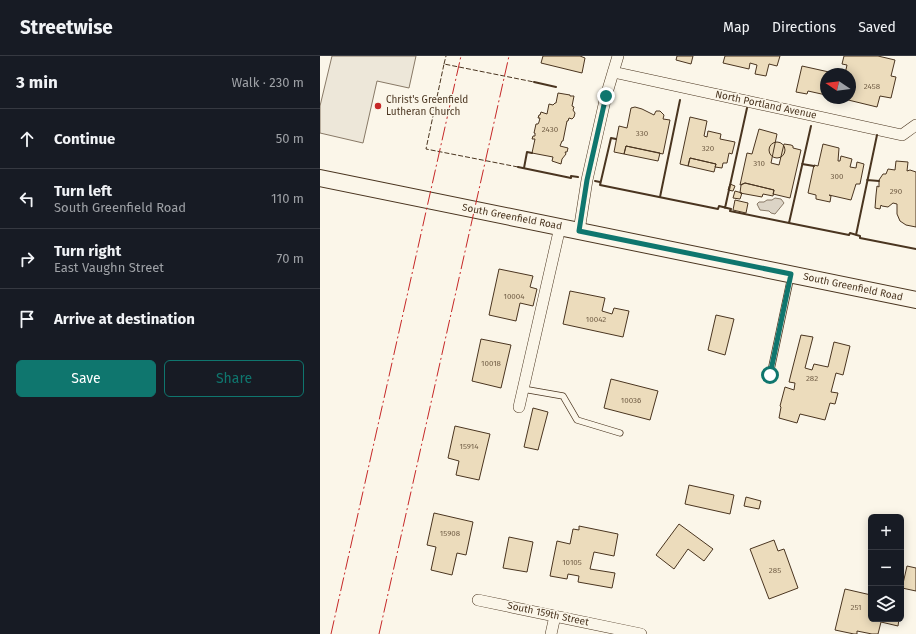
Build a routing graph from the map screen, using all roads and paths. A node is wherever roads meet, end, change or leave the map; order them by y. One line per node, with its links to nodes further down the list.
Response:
1 (618, 56): 2 (street)
2 (613, 72): 3 (street, North Portland Avenue); 6 (street)
3 (916, 125)
4 (320, 178): 5 (main road, South Greenfield Road)
5 (560, 227): 6 (main road, South Greenfield Road); 10 (street)
6 (579, 231): 7 (main road, South Greenfield Road)
7 (791, 274): 8 (main road, South Greenfield Road); 9 (lane)
8 (916, 300)
9 (770, 375)
10 (523, 389): 11 (street); 12 (lane)
11 (519, 407)
12 (620, 433)
13 (478, 600): 14 (street, South 159th Street)
14 (555, 616): 15 (street); 16 (street, South 159th Street)
15 (551, 634)
16 (641, 634)

